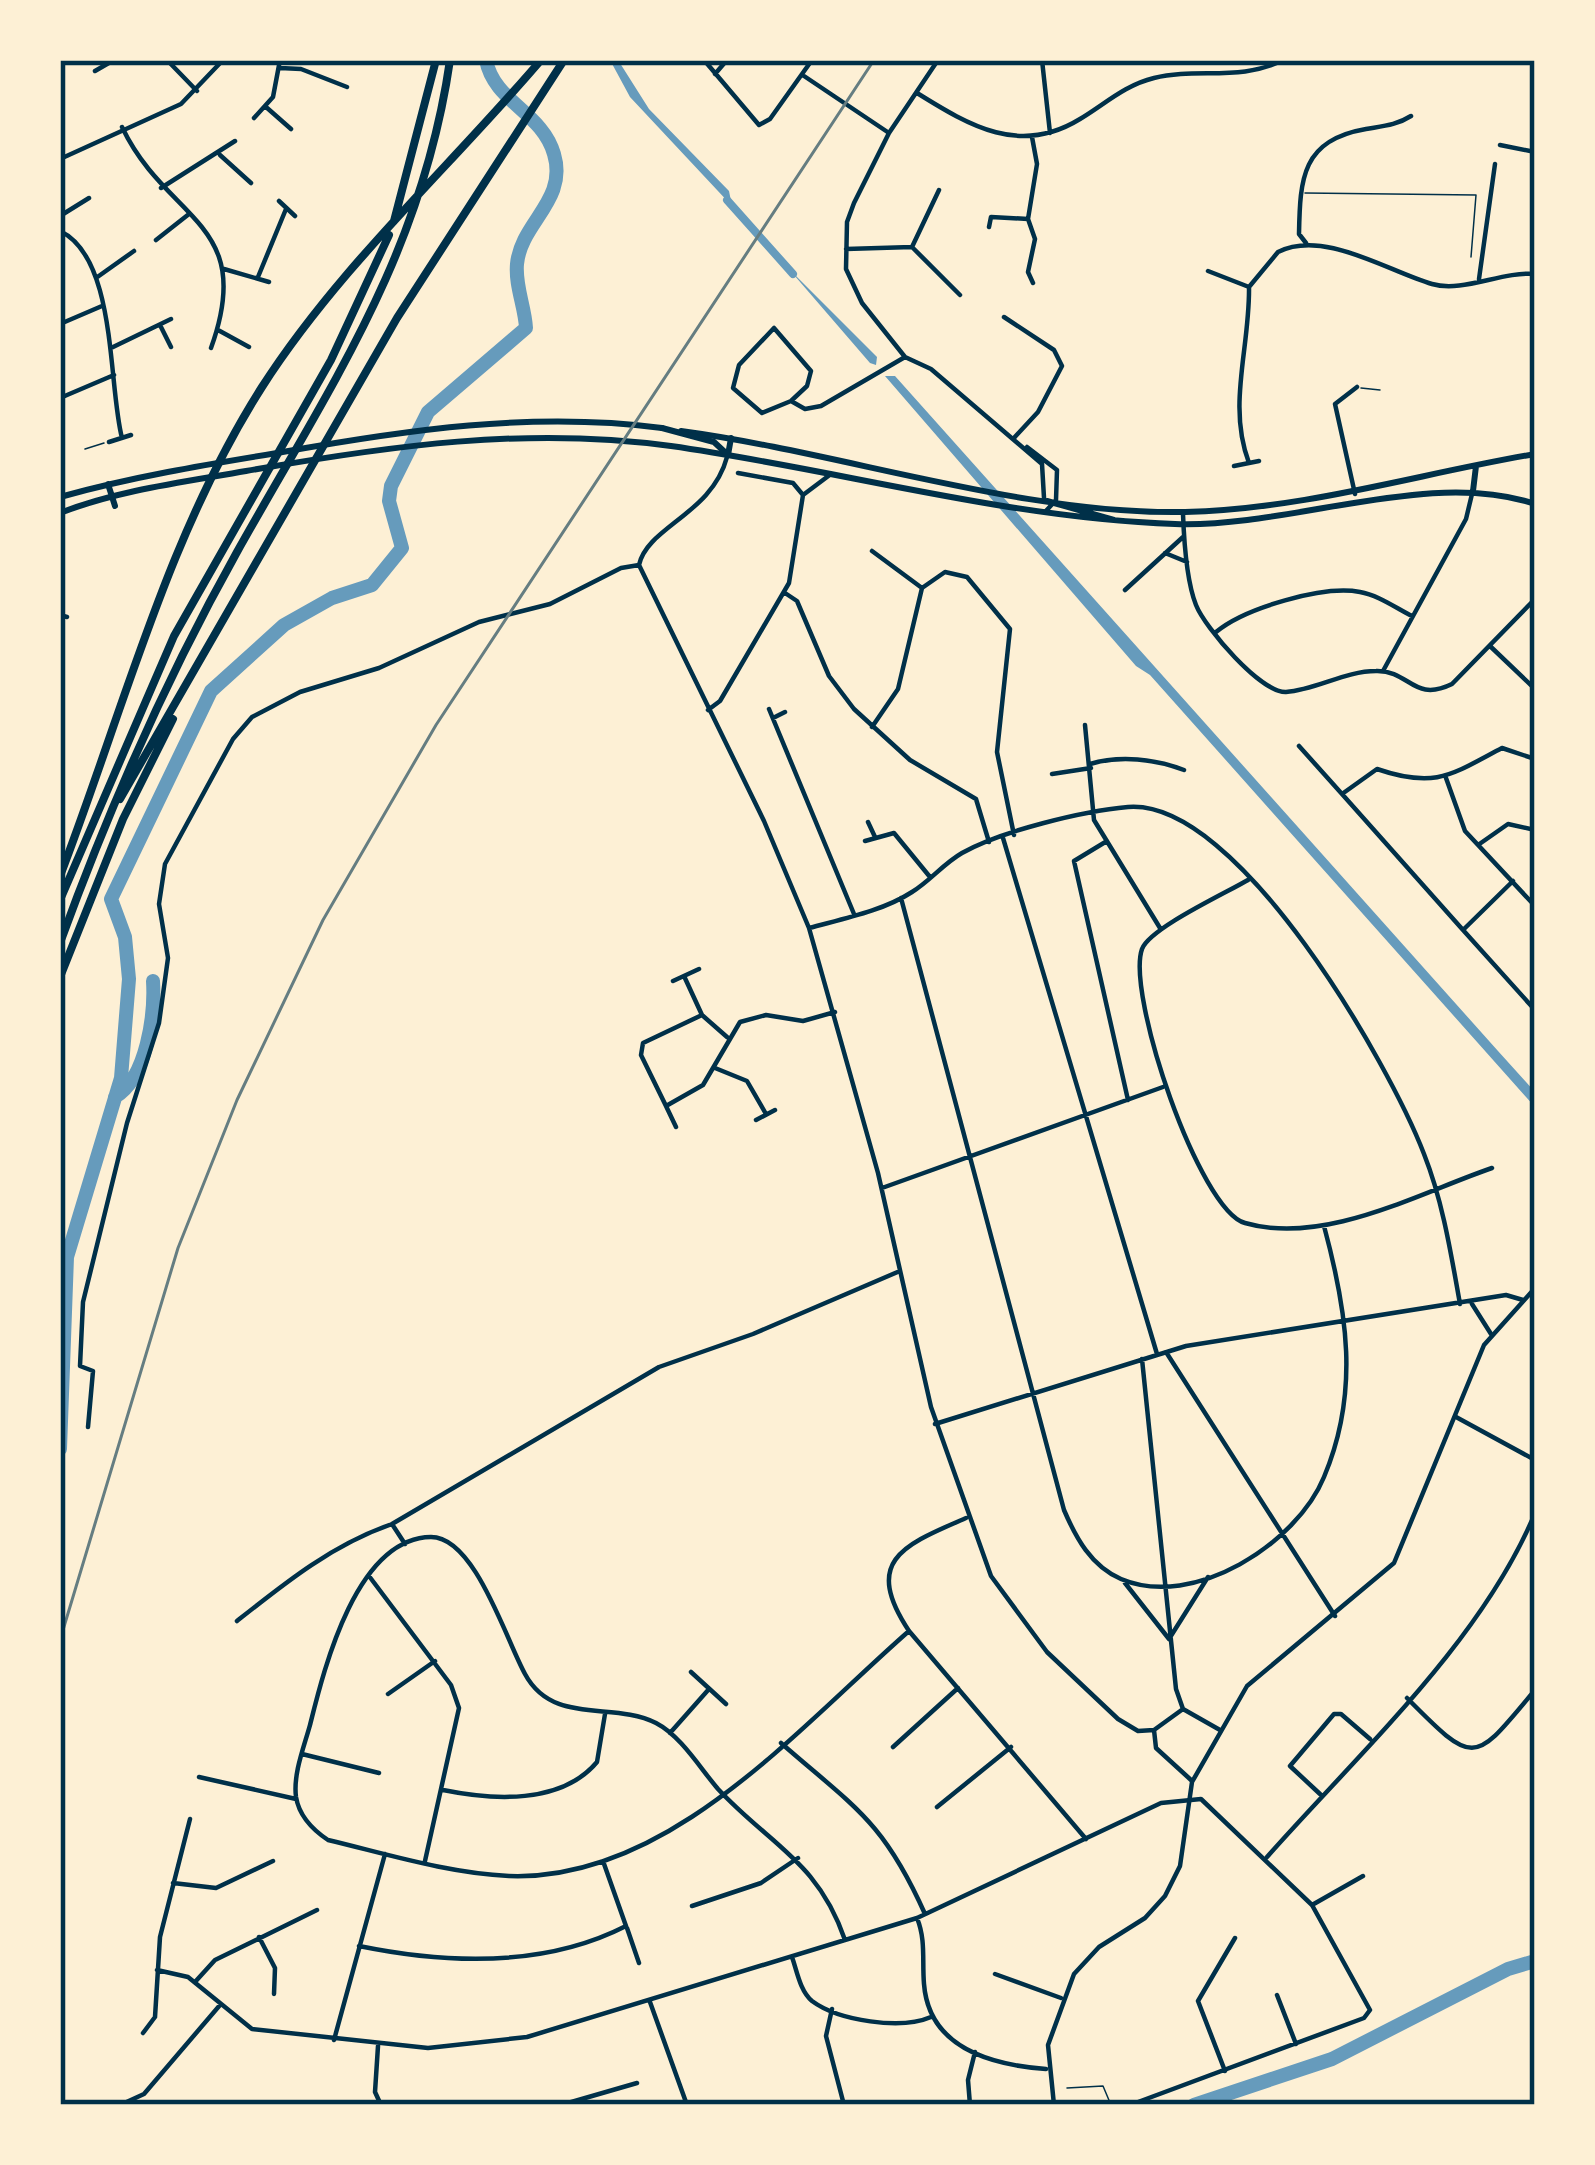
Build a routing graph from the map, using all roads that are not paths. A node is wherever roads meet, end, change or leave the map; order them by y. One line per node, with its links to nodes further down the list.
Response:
1 (167, 60): 20 (street)
2 (223, 60): 20 (street)
3 (436, 60): 166 (highway)
4 (450, 60): 152 (highway)
5 (541, 60): 161 (highway)
6 (564, 60): 134 (highway)
7 (704, 60): 16 (street)
8 (727, 60): 16 (street)
9 (812, 60): 17 (street)
10 (938, 60): 21 (street)
11 (1042, 60): 29 (street)
12 (1283, 60): 29 (street)
13 (109, 61): 15 (street)
14 (280, 64): 18 (street); 23 (street)
15 (95, 71)
16 (715, 74): 17 (street)
17 (802, 75): 28 (street)
18 (332, 85): 19 (street); 22 (street)
19 (347, 87)
20 (197, 92): 26 (street)
21 (916, 93): 28 (street); 30 (street)
22 (330, 97)
23 (266, 107): 25 (street); 27 (street)
24 (1411, 116): 42 (street)
25 (254, 118)
26 (122, 128): 35 (street); 40 (street)
27 (291, 129)
28 (889, 133): 59 (street)
29 (1050, 134): 30 (street)
30 (1032, 137): 51 (street)
31 (235, 140): 34 (street)
32 (1501, 145): 33 (street)
33 (1535, 152)
34 (220, 155): 38 (street); 40 (street)
35 (60, 159)
36 (1495, 164): 70 (street)
37 (248, 168): 38 (street)
38 (241, 174): 39 (street)
39 (250, 182)
40 (161, 188): 47 (street)
41 (938, 190): 58 (street)
42 (1301, 193): 57 (street); 61 (lane)
43 (89, 198): 48 (street)
44 (279, 201): 45 (street)
45 (286, 208): 49 (street); 68 (street)
46 (984, 208): 50 (street)
47 (190, 212): 54 (street); 64 (street)
48 (60, 216)
49 (296, 216)
50 (991, 217): 51 (street); 52 (street)
51 (1028, 219): 72 (street)
52 (989, 227)
53 (60, 231): 69 (street)
54 (168, 234): 55 (street); 56 (street)
55 (156, 240)
56 (174, 242)
57 (1306, 244): 70 (street); 74 (street)
58 (912, 248): 59 (street); 75 (street)
59 (846, 249): 87 (street)
60 (134, 251): 62 (street)
61 (1471, 257)
62 (126, 260): 63 (street); 69 (street)
63 (134, 268)
64 (224, 269): 68 (street); 81 (street)
65 (1208, 271): 67 (street)
66 (1535, 274): 70 (street)
67 (1216, 276): 73 (street); 74 (street)
68 (258, 277): 71 (street)
69 (96, 278): 76 (street)
70 (1479, 279)
71 (269, 282)
72 (1033, 283)
73 (1210, 284)
74 (1249, 287): 103 (street)
75 (960, 295)
76 (102, 306): 79 (street); 85 (street)
77 (1004, 317): 97 (street)
78 (171, 319): 80 (street)
79 (61, 324): 82 (street)
80 (161, 327): 84 (street); 85 (street)
81 (218, 330): 83 (street); 86 (street)
82 (66, 334)
83 (249, 346)
84 (171, 347)
85 (111, 348): 88 (street)
86 (211, 348)
87 (905, 357): 92 (street); 97 (street)
88 (114, 375): 91 (street); 95 (street)
89 (1357, 388): 90 (lane); 110 (street)
90 (1380, 390)
91 (60, 398)
92 (791, 401): 92 (street)
93 (662, 428): 96 (main road); 100 (main road); 108 (main road)
94 (131, 435): 95 (street)
95 (122, 438): 98 (street)
96 (731, 438): 100 (main road); 113 (main road)
97 (1013, 439): 113 (street); 115 (street)
98 (109, 442): 99 (lane)
99 (85, 449)
100 (728, 454): 107 (main road); 114 (main road); 126 (street)
101 (1535, 454): 105 (main road)
102 (1259, 461): 103 (street)
103 (1249, 463): 104 (street)
104 (1234, 466)
105 (1476, 466): 109 (main road); 110 (main road)
106 (743, 472): 111 (street)
107 (831, 474): 111 (street); 117 (main road)
108 (108, 484): 112 (main road); 114 (main road)
109 (1473, 491): 116 (main road); 121 (main road); 131 (street)
110 (1355, 494): 118 (main road)
111 (803, 496): 129 (street)
112 (60, 497)
113 (1045, 498): 115 (main road)
114 (113, 501): 119 (main road)
115 (1054, 503): 117 (street); 118 (main road); 120 (main road)
116 (1535, 505)
117 (1045, 512): 120 (main road)
118 (1183, 512): 121 (street)
119 (60, 513)
120 (1118, 522): 121 (main road)
121 (1183, 524): 122 (street)
122 (1185, 536): 124 (street); 125 (street)
123 (872, 550): 127 (street)
124 (1165, 554): 125 (street); 128 (street)
125 (1190, 564): 132 (street)
126 (638, 565): 138 (street); 208 (street)
127 (922, 588): 142 (street); 154 (street)
128 (1125, 590)
129 (784, 593): 138 (street); 142 (street)
130 (1535, 599): 133 (street)
131 (1412, 616): 132 (street); 135 (street)
132 (1214, 633): 135 (street)
133 (1491, 646): 135 (street); 136 (street)
134 (203, 659): 152 (highway); 175 (highway)
135 (1383, 670)
136 (1535, 689)
137 (769, 709): 140 (street)
138 (708, 710): 169 (street)
139 (785, 712): 140 (street)
140 (773, 718): 168 (street)
141 (1085, 725): 145 (street)
142 (872, 727): 159 (street)
143 (1299, 746): 149 (street)
144 (1535, 759): 148 (street)
145 (1090, 766): 146 (street); 147 (street); 150 (street)
146 (1184, 770)
147 (1052, 774)
148 (1446, 778): 149 (street); 160 (street)
149 (1342, 794): 171 (street)
150 (1094, 814): 154 (street); 158 (street); 163 (street)
151 (868, 821): 155 (street)
152 (105, 824): 172 (highway)
153 (1535, 830): 160 (street)
154 (1014, 835): 156 (street)
155 (875, 837): 157 (street); 162 (street)
156 (1003, 838): 159 (street); 187 (street)
157 (865, 841)
158 (1107, 841): 170 (street); 183 (street)
159 (989, 842): 162 (street)
160 (1478, 845): 164 (street)
161 (60, 876)
162 (930, 877): 165 (street)
163 (1248, 880): 170 (street); 192 (street)
164 (1513, 881): 167 (street); 171 (street)
165 (902, 898): 168 (street); 190 (street)
166 (60, 900)
167 (1535, 906)
168 (854, 914): 169 (street)
169 (809, 928): 178 (street)
170 (1161, 930): 182 (street)
171 (1462, 930): 177 (street)
172 (60, 943)
173 (699, 969): 174 (street)
174 (684, 976): 176 (street); 179 (street)
175 (60, 977)
176 (673, 981)
177 (1535, 1010)
178 (835, 1012): 180 (street); 193 (street)
179 (702, 1016): 180 (street); 184 (street)
180 (727, 1037): 181 (street)
181 (715, 1068): 184 (street); 186 (street)
182 (1163, 1088): 183 (street); 194 (street)
183 (1128, 1100): 187 (street)
184 (666, 1106): 189 (street)
185 (776, 1109): 186 (street)
186 (766, 1114): 188 (street)
187 (1085, 1116): 190 (street); 203 (street)
188 (756, 1120)
189 (676, 1127)
190 (972, 1158): 193 (street); 205 (street)
191 (1492, 1168): 192 (street)
192 (1436, 1187): 194 (street); 199 (street)
193 (882, 1189): 195 (street)
194 (1324, 1226): 200 (street)
195 (900, 1271): 207 (street); 212 (street)
196 (1535, 1288): 197 (street)
197 (1523, 1300): 198 (street); 201 (street)
198 (1470, 1303): 199 (street); 201 (street)
199 (1460, 1304): 200 (street)
200 (1346, 1321): 202 (street); 213 (street)
201 (1491, 1334): 206 (street)
202 (1166, 1352): 203 (street); 213 (street)
203 (1157, 1354): 204 (street)
204 (1142, 1359): 205 (street); 218 (street)
205 (1033, 1394): 207 (street); 217 (street)
206 (1455, 1417): 209 (street); 219 (street)
207 (935, 1424): 211 (street)
208 (88, 1427)
209 (1535, 1460)
210 (1535, 1513): 229 (street)
211 (966, 1518): 221 (street); 233 (street)
212 (392, 1524): 214 (street); 220 (street)
213 (1286, 1535): 216 (street); 219 (street)
214 (405, 1544): 215 (street); 232 (street)
215 (369, 1576): 223 (street); 240 (street)
216 (1208, 1576): 218 (street); 222 (street)
217 (1123, 1580): 218 (street); 222 (street)
218 (1164, 1585): 222 (street)
219 (1335, 1616): 234 (street)
220 (237, 1621)
221 (909, 1631): 225 (street); 237 (street)
222 (1169, 1639): 231 (street)
223 (434, 1661): 228 (street); 244 (street)
224 (691, 1672): 226 (street)
225 (958, 1688): 238 (street); 239 (street)
226 (709, 1689): 230 (street); 235 (street)
227 (1535, 1690): 229 (street)
228 (388, 1694)
229 (1407, 1698): 236 (street)
230 (726, 1704)
231 (1183, 1709): 233 (street); 234 (street)
232 (605, 1714): 235 (street); 244 (street)
233 (1154, 1730): 243 (street)
234 (1220, 1730): 243 (street)
235 (670, 1733): 245 (street)
236 (1370, 1739): 246 (street); 246 (street)
237 (781, 1743): 245 (street); 263 (street)
238 (893, 1747)
239 (1011, 1747): 249 (street); 251 (street)
240 (302, 1754): 241 (street); 247 (street)
241 (379, 1773)
242 (199, 1777): 247 (street)
243 (1192, 1782): 248 (street)
244 (443, 1790): 257 (street)
245 (722, 1794): 254 (street); 256 (street)
246 (1321, 1795): 253 (street)
247 (296, 1799): 252 (street)
248 (1189, 1800): 251 (street); 253 (street); 277 (street)
249 (937, 1807)
250 (190, 1819): 259 (street)
251 (1086, 1839): 263 (street)
252 (385, 1854): 257 (street); 269 (street)
253 (1267, 1857): 260 (street)
254 (798, 1858): 261 (street); 268 (street)
255 (273, 1861): 259 (street)
256 (603, 1861): 257 (street); 265 (street)
257 (424, 1863)
258 (1363, 1876): 260 (street)
259 (173, 1883): 272 (street)
260 (1312, 1905): 285 (street)
261 (692, 1906)
262 (317, 1910): 266 (street)
263 (926, 1914): 264 (street)
264 (916, 1918): 268 (street); 281 (street)
265 (626, 1926): 269 (street); 271 (street)
266 (260, 1937): 274 (street); 275 (street)
267 (1235, 1938): 288 (street)
268 (845, 1940): 270 (street)
269 (359, 1946): 283 (street)
270 (792, 1957): 278 (street); 280 (street)
271 (639, 1963)
272 (157, 1970): 274 (street); 282 (street)
273 (995, 1974): 277 (street)
274 (194, 1982): 279 (street)
275 (274, 1994)
276 (1276, 1995): 285 (street)
277 (1061, 1998): 287 (street)
278 (650, 2002): 284 (street); 294 (street)
279 (220, 2005): 283 (street); 291 (street)
280 (832, 2009): 281 (street); 295 (street)
281 (932, 2017): 286 (street)
282 (143, 2032)
283 (334, 2039): 284 (street)
284 (378, 2044): 292 (street)
285 (1296, 2044): 288 (street)
286 (975, 2052): 287 (street); 296 (street)
287 (1046, 2069): 297 (street)
288 (1225, 2071): 299 (street)
289 (637, 2083): 293 (street)
290 (1067, 2088): 298 (lane)
291 (120, 2105)
292 (381, 2105)
293 (561, 2105)
294 (687, 2105)
295 (844, 2105)
296 (970, 2105)
297 (1054, 2105)
298 (1111, 2105)
299 (1130, 2105)

